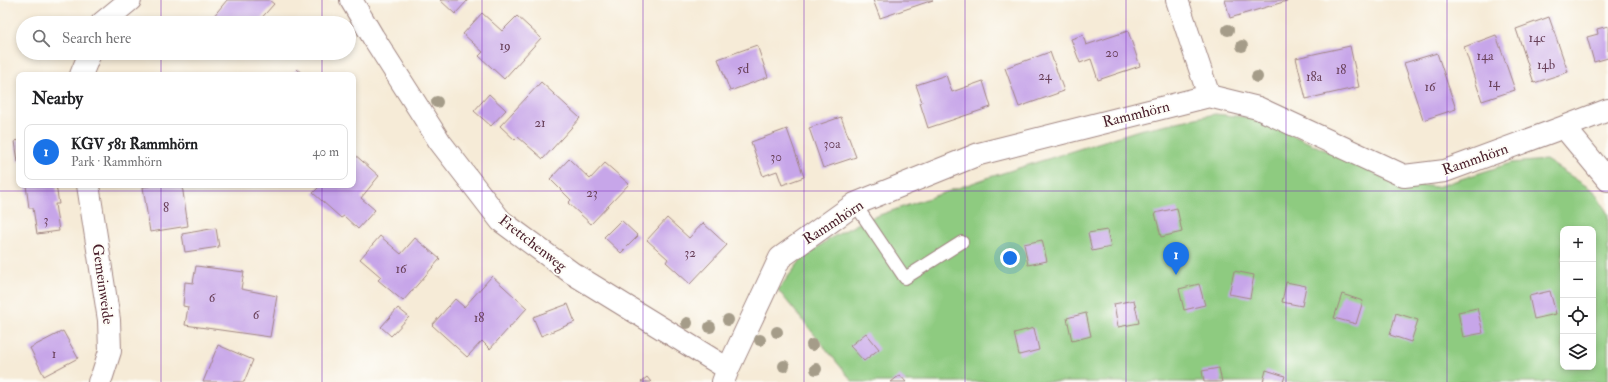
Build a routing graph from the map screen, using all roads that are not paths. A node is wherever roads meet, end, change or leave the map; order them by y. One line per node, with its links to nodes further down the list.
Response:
1 (130, 0): 4 (street)
2 (352, 0): 14 (street, Frettchenweg)
3 (1177, 0): 7 (street)
4 (111, 16)
5 (87, 60): 6 (street)
6 (82, 72)
7 (1209, 96): 9 (street, Rammhörn); 12 (street, Rammhörn)
8 (1608, 110): 9 (street, Rammhörn)
9 (1564, 127): 10 (street)
10 (1608, 180)
11 (88, 188): 15 (street, Gemeinweide)
12 (855, 204): 13 (lane); 14 (street, Rammhörn)
13 (962, 242)
14 (726, 376)
15 (98, 382)

